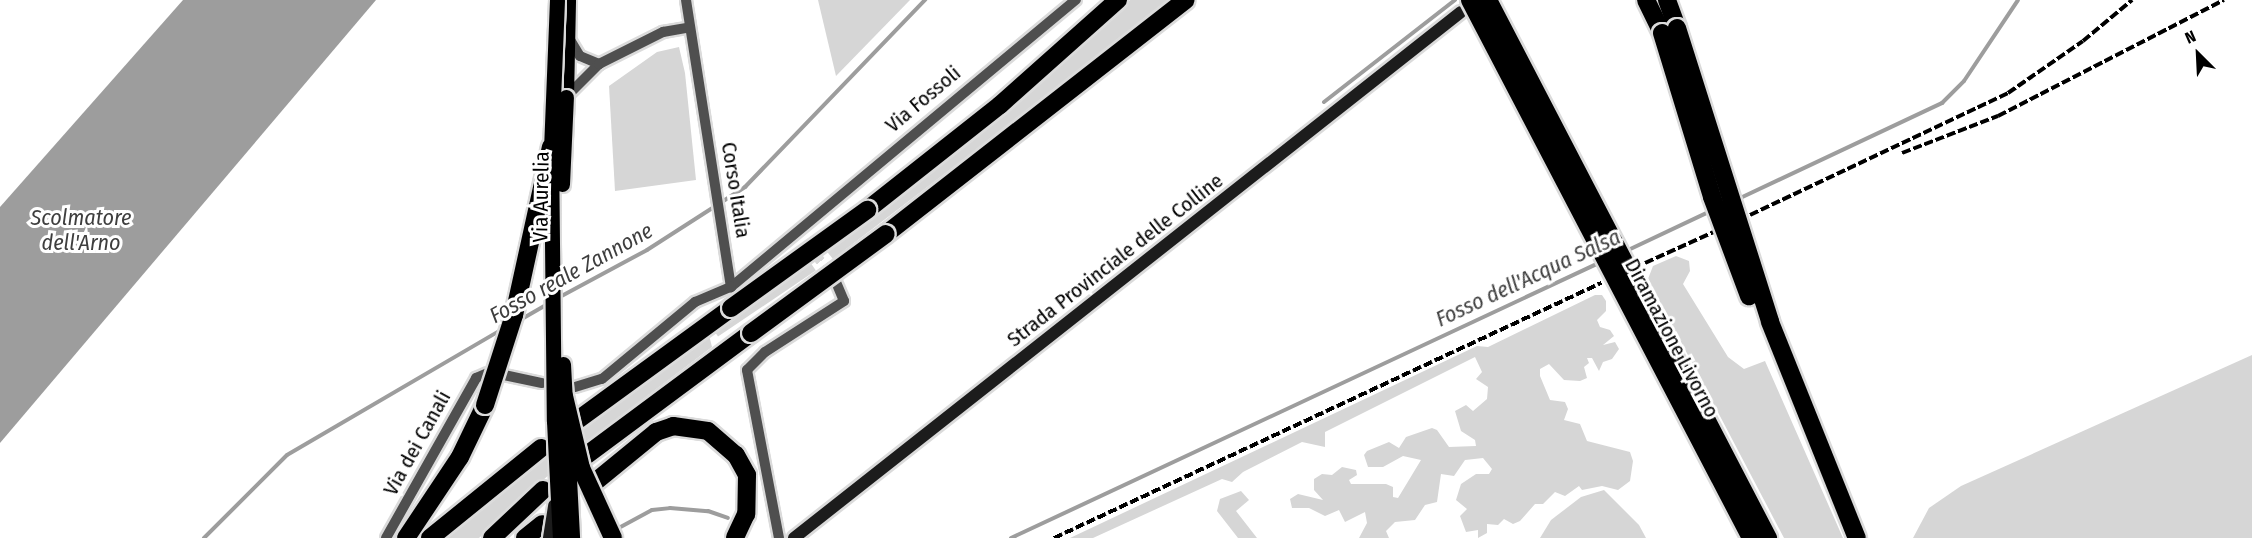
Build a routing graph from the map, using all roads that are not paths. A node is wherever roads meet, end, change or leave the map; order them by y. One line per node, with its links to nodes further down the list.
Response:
1 (557, 0): 18 (main road, Via Aurelia, bridge)
2 (568, 0): 15 (main road, Via Aurelia)
3 (686, 0): 13 (street, Corso Italia)
4 (1076, 0): 19 (street, Via Fossoli)
5 (1118, 0): 27 (highway, bridge)
6 (1185, 0): 29 (highway, bridge)
7 (1488, 0): 45 (highway, Diramazione Livorno, bridge)
8 (1646, 0): 14 (highway)
9 (1654, 0): 14 (highway)
10 (1667, 0): 14 (highway)
11 (1672, 0): 14 (highway)
12 (1465, 6): 43 (main road, Strada Provinciale delle Colline); 44 (highway, Diramazione Livorno, bridge)
13 (690, 27): 16 (street); 22 (street, Corso Italia)
14 (1669, 31): 46 (highway, bridge); 47 (highway, bridge)
15 (568, 33): 16 (street); 17 (main road, Via Aurelia)
16 (599, 64): 17 (street)
17 (566, 97): 26 (main road, Via Aurelia, bridge)
18 (551, 147): 31 (main road, Via Aurelia, bridge); 34 (highway, bridge)
19 (799, 232): 20 (street); 22 (street, Corso Italia)
20 (806, 241)
21 (836, 282): 42 (street)
22 (731, 287): 26 (street)
23 (488, 373): 33 (street, Via dei Canali)
24 (504, 375): 25 (street)
25 (542, 383)
26 (569, 391): 39 (main road, Via Aurelia, bridge); 40 (highway, bridge)
27 (579, 419)
28 (542, 448): 35 (highway)
29 (584, 457)
30 (595, 482): 41 (highway)
31 (549, 491): 32 (main road, bridge); 36 (highway); 38 (main road, Via Aurelia, bridge)
32 (545, 531): 37 (highway)
33 (386, 538)
34 (406, 538)
35 (430, 538)
36 (492, 538)
37 (525, 538)
38 (560, 538)
39 (572, 538)
40 (613, 538)
41 (735, 538)
42 (779, 538)
43 (794, 538)
44 (1750, 538)
45 (1768, 538)
46 (1848, 538)
47 (1857, 538)

